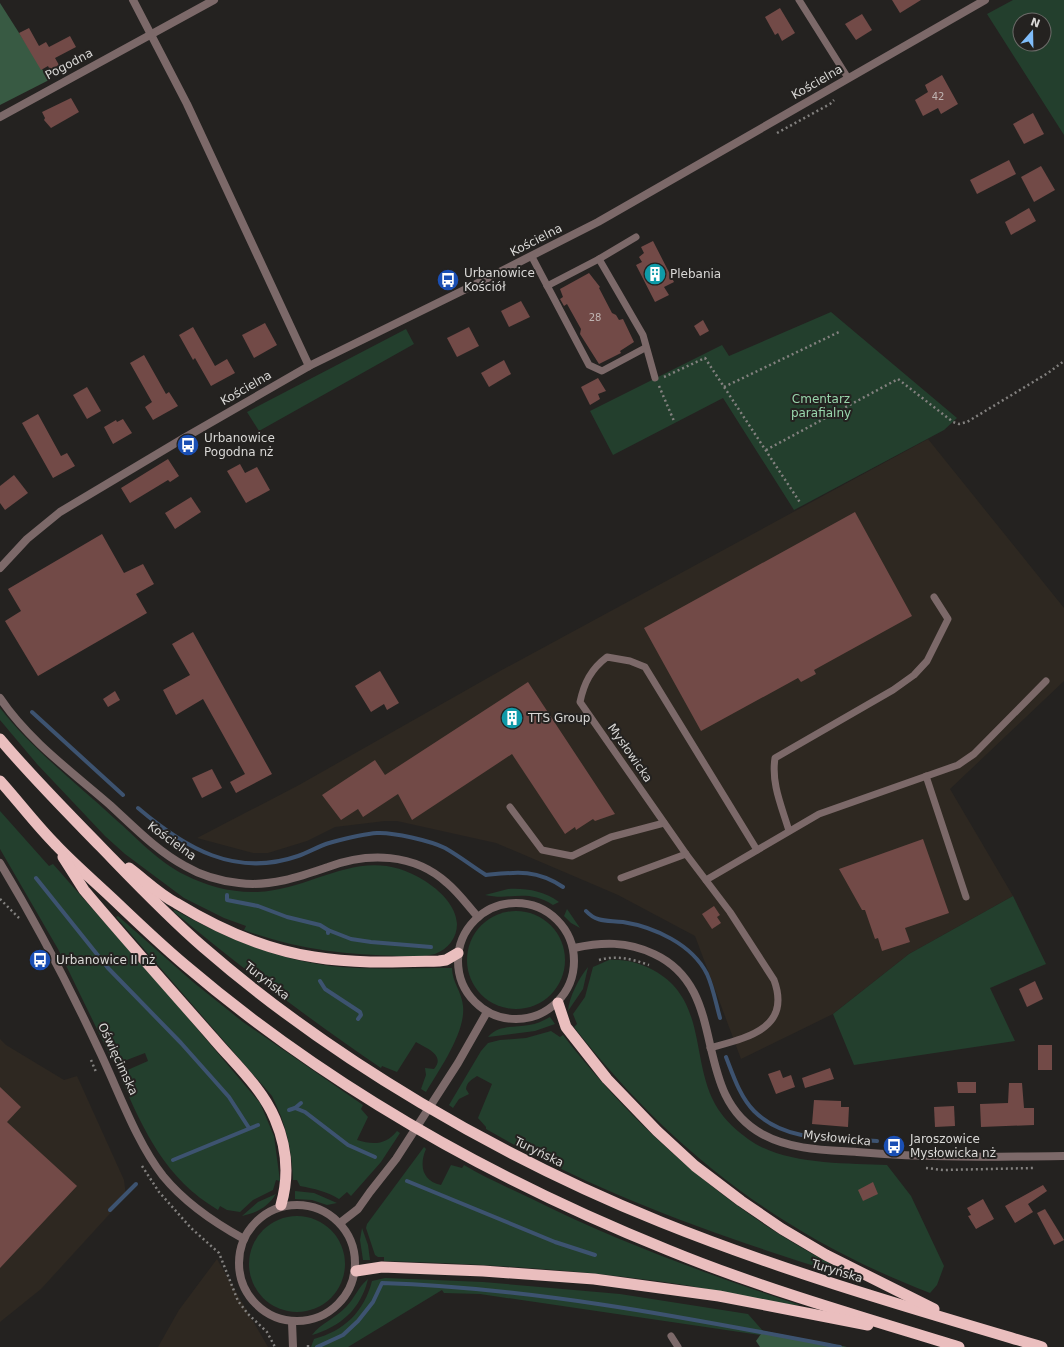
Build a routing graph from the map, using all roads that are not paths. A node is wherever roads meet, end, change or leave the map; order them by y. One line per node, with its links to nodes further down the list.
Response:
1 (133, 0): 5 (street)
2 (214, 0): 5 (street, Pogodna)
3 (799, 0): 6 (lane)
4 (985, 0): 6 (street, Kościelna)
5 (151, 34): 7 (street, Pogodna); 13 (street)
6 (848, 78): 9 (street, Kościelna)
7 (0, 117)
8 (636, 237): 10 (lane)
9 (532, 257): 11 (lane); 13 (street, Kościelna)
10 (599, 259): 11 (lane); 12 (lane)
11 (547, 286): 12 (lane)
12 (645, 348): 14 (lane)
13 (309, 366): 15 (street, Kościelna)
14 (656, 380)
15 (0, 568)
16 (934, 597): 24 (lane)
17 (1046, 681): 20 (lane)
18 (0, 698): 33 (street, Kościelna)
19 (0, 739): 25 (highway)
20 (926, 776): 24 (lane); 32 (lane)
21 (0, 780): 26 (highway)
22 (510, 807): 23 (lane)
23 (664, 823): 27 (lane, Mysłowicka); 28 (lane, Mysłowicka)
24 (789, 831): 27 (lane)
25 (98, 844): 35 (highway); 45 (highway, Turyńska)
26 (56, 845): 40 (highway); 46 (highway)
27 (757, 850): 31 (lane)
28 (686, 854): 30 (lane); 31 (lane, Mysłowicka)
29 (0, 863): 42 (street, Oświęcimska)
30 (621, 878)
31 (706, 880): 38 (lane, Mysłowicka)
32 (966, 897)
33 (478, 917): 34 (street); 35 (street)
34 (574, 948): 36 (street); 38 (street, Mysłowicka)
35 (458, 953): 37 (street)
36 (558, 1003): 37 (street); 45 (highway)
37 (487, 1012): 41 (street)
38 (710, 1048): 39 (street, Mysłowicka)
39 (1064, 1156)
40 (281, 1205): 41 (street); 42 (street)
41 (340, 1223): 43 (street)
42 (244, 1239): 44 (street)
43 (356, 1271): 44 (street); 46 (highway)
44 (292, 1322): 48 (street)
45 (960, 1322): 51 (highway, Turyńska)
46 (921, 1335): 50 (highway)
47 (671, 1336): 49 (lane)
48 (293, 1347)
49 (678, 1347)
50 (959, 1347)
51 (1042, 1347)

